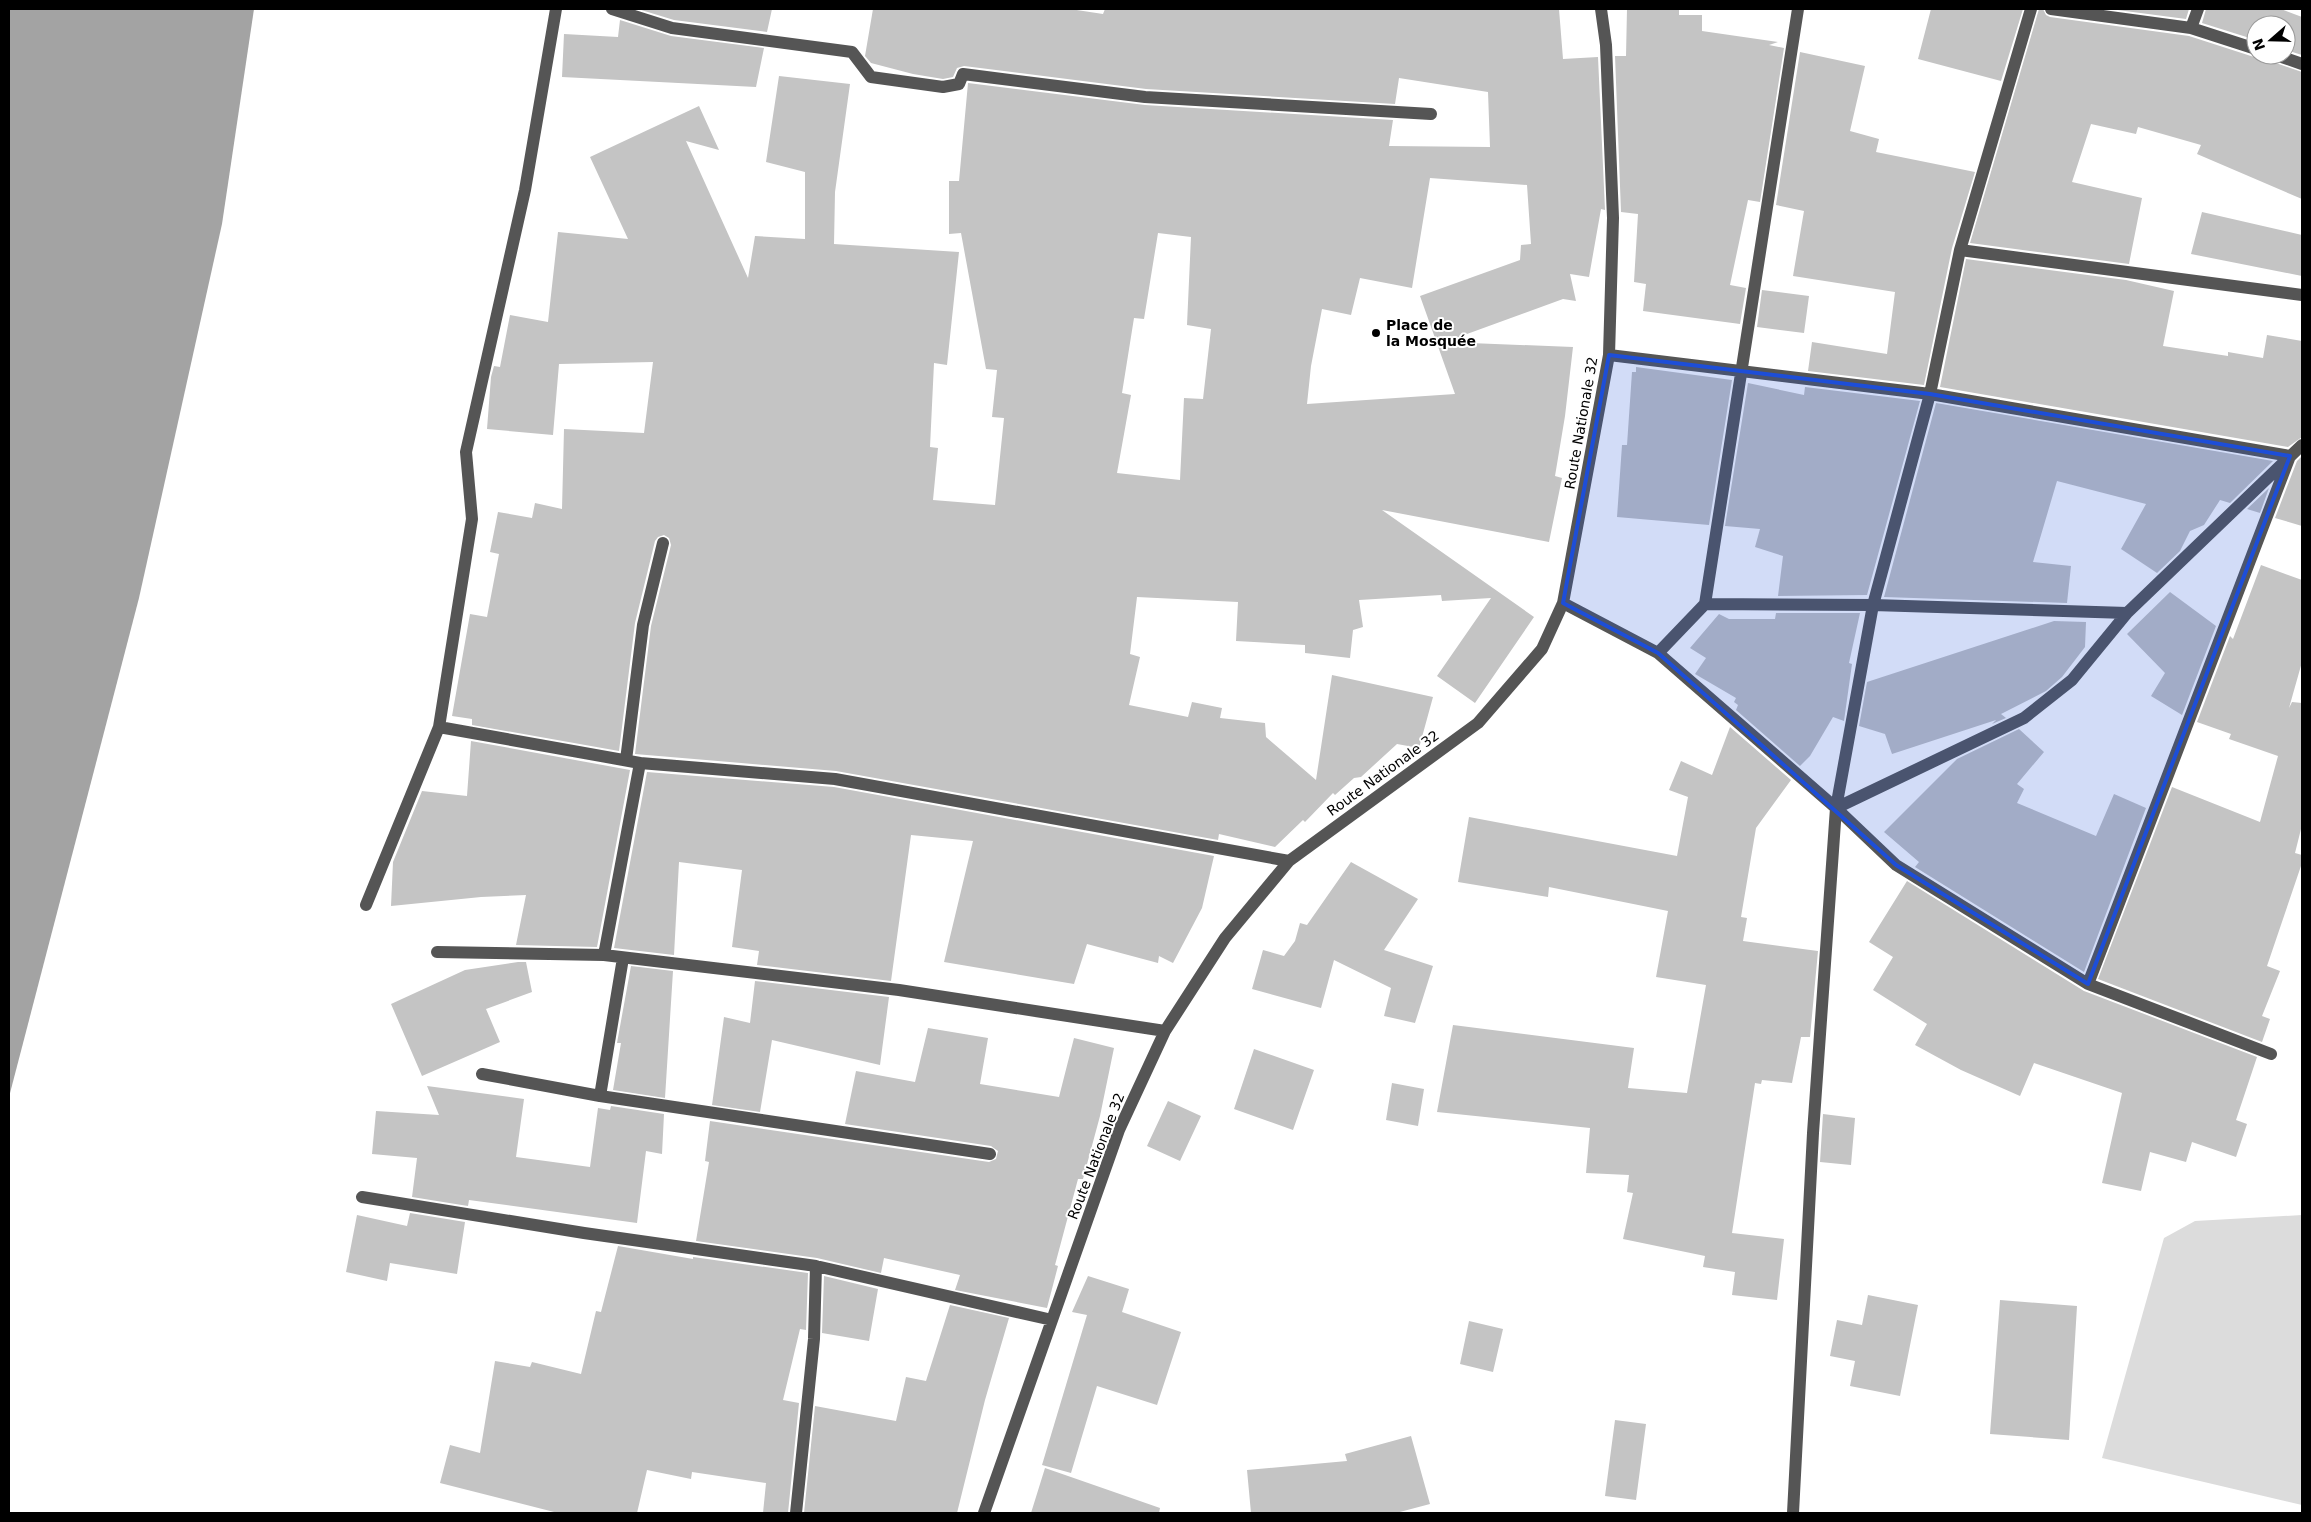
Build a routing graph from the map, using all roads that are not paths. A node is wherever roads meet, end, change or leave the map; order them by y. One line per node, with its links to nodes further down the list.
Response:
1 (556, 9): 24 (street)
2 (612, 9): 10 (street)
3 (1601, 9): 13 (street, Route Nationale 32)
4 (1798, 9): 14 (street)
5 (2031, 9): 11 (street)
6 (2051, 9): 8 (street)
7 (2198, 9): 8 (street)
8 (2191, 28): 9 (street)
9 (2246, 46)
10 (1431, 114)
11 (1960, 250): 12 (street); 15 (street)
12 (2302, 295)
13 (1609, 355): 14 (street); 19 (street, Route Nationale 32)
14 (1740, 370): 15 (street); 20 (street)
15 (1930, 394): 17 (street); 21 (street)
16 (2302, 445): 17 (street)
17 (2290, 456): 22 (street); 33 (street)
18 (663, 543): 25 (street)
19 (1563, 603): 23 (street); 28 (street, Route Nationale 32)
20 (1705, 604): 21 (street); 23 (street)
21 (1873, 605): 22 (street); 27 (street)
22 (2127, 613): 27 (street)
23 (1658, 653): 27 (street)
24 (439, 727): 25 (street); 29 (street)
25 (626, 760): 26 (street)
26 (640, 763): 28 (street); 31 (street)
27 (1836, 808): 33 (street); 44 (street)
28 (1289, 861): 34 (street, Route Nationale 32)
29 (366, 905)
30 (437, 952): 31 (street)
31 (604, 955): 32 (street)
32 (623, 958): 34 (street); 37 (street)
33 (2088, 984): 35 (street)
34 (1166, 1031): 41 (street, Route Nationale 32)
35 (2270, 1054)
36 (482, 1074): 37 (street)
37 (600, 1096): 38 (street)
38 (990, 1154)
39 (362, 1197): 40 (street)
40 (816, 1266): 41 (street); 42 (street)
41 (1052, 1320): 43 (street, Route Nationale 32)
42 (796, 1513)
43 (984, 1513)
44 (1793, 1513)

